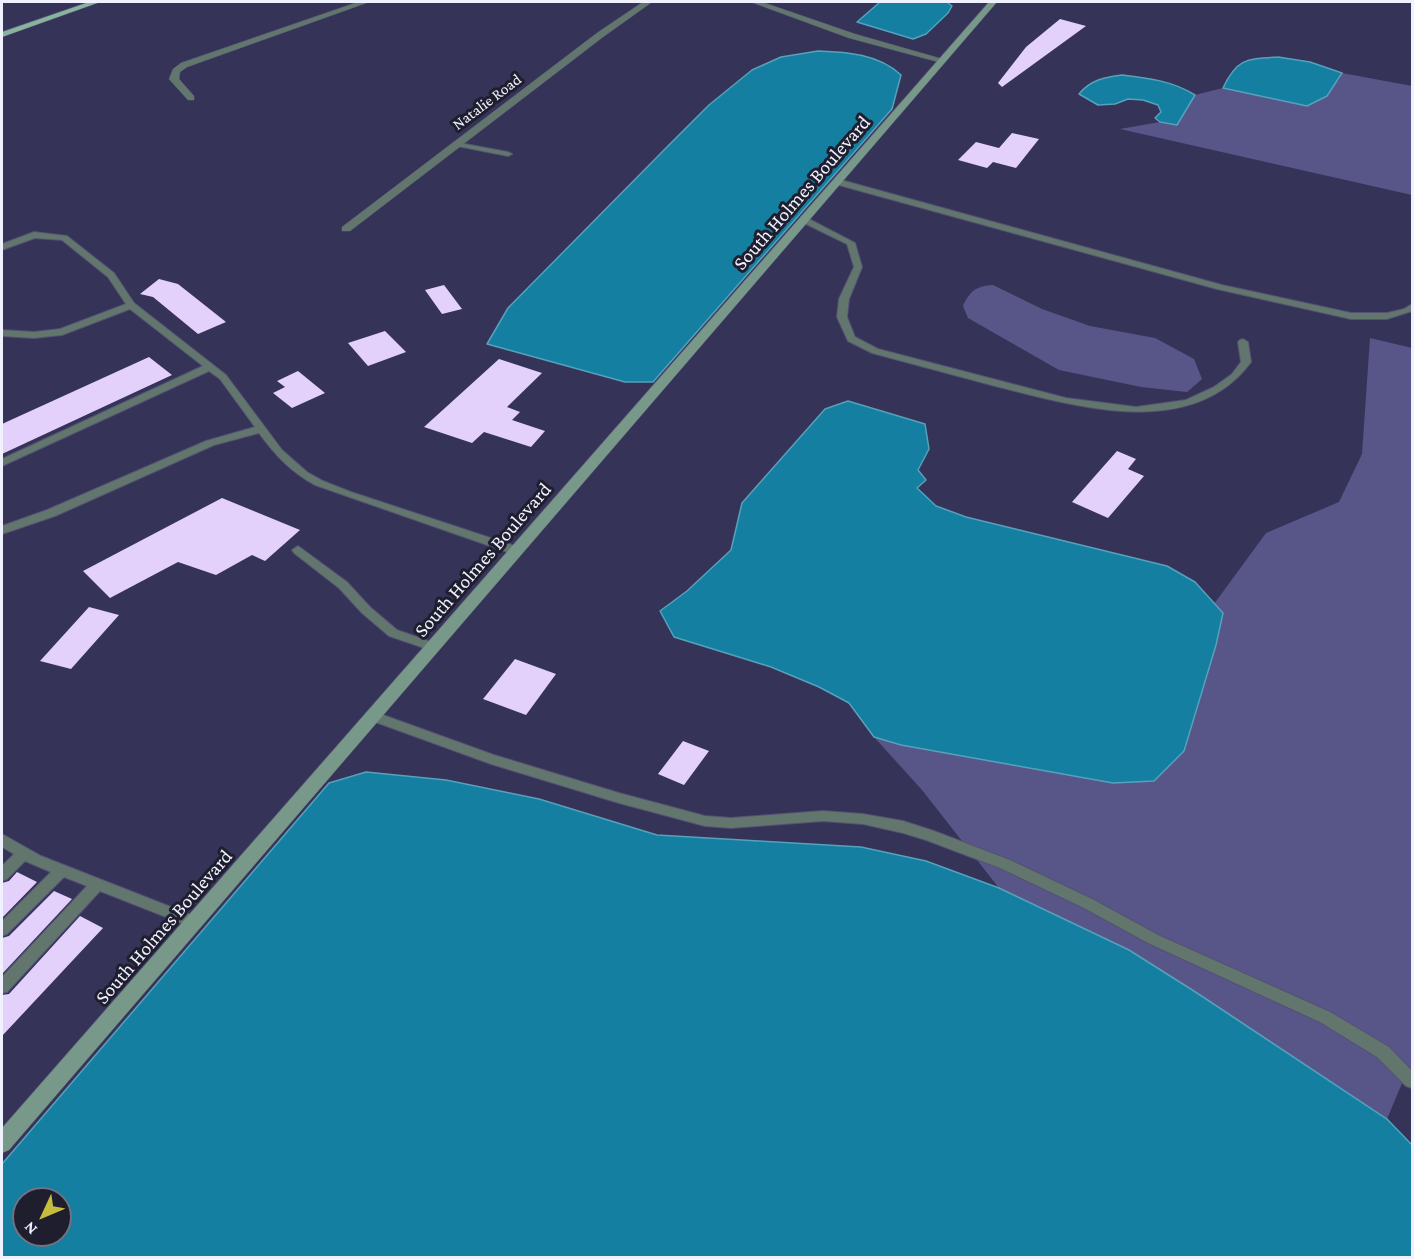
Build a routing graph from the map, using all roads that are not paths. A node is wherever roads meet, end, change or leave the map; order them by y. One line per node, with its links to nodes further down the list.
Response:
1 (96, 2): 6 (main road)
2 (365, 2): 8 (street)
3 (648, 2): 9 (street, Natalie Road)
4 (755, 2): 7 (street)
5 (993, 2): 7 (main road, South Holmes Boulevard)
6 (2, 35)
7 (942, 60): 11 (main road, South Holmes Boulevard)
8 (191, 98)
9 (457, 144): 10 (lane); 13 (street, Natalie Road)
10 (508, 154)
11 (838, 182): 12 (main road, South Holmes Boulevard); 16 (lane)
12 (805, 220): 18 (lane); 24 (main road, South Holmes Boulevard)
13 (346, 229)
14 (2, 247): 15 (lane)
15 (131, 305): 17 (lane); 19 (lane)
16 (1413, 307)
17 (2, 333)
18 (1243, 342)
19 (209, 367): 20 (lane); 21 (lane)
20 (261, 429): 22 (lane); 24 (lane)
21 (2, 463)
22 (2, 530)
23 (298, 550): 25 (lane)
24 (517, 551): 25 (main road, South Holmes Boulevard)
25 (433, 647): 26 (main road, South Holmes Boulevard)
26 (372, 716): 32 (main road, South Holmes Boulevard); 35 (lane)
27 (2, 840): 28 (lane)
28 (24, 853): 29 (lane); 30 (lane)
29 (61, 870): 31 (lane); 33 (lane)
30 (2, 875)
31 (97, 885): 32 (lane); 34 (lane)
32 (194, 922): 36 (main road, South Holmes Boulevard)
33 (2, 930)
34 (2, 987)
35 (1413, 1081)
36 (2, 1143)

